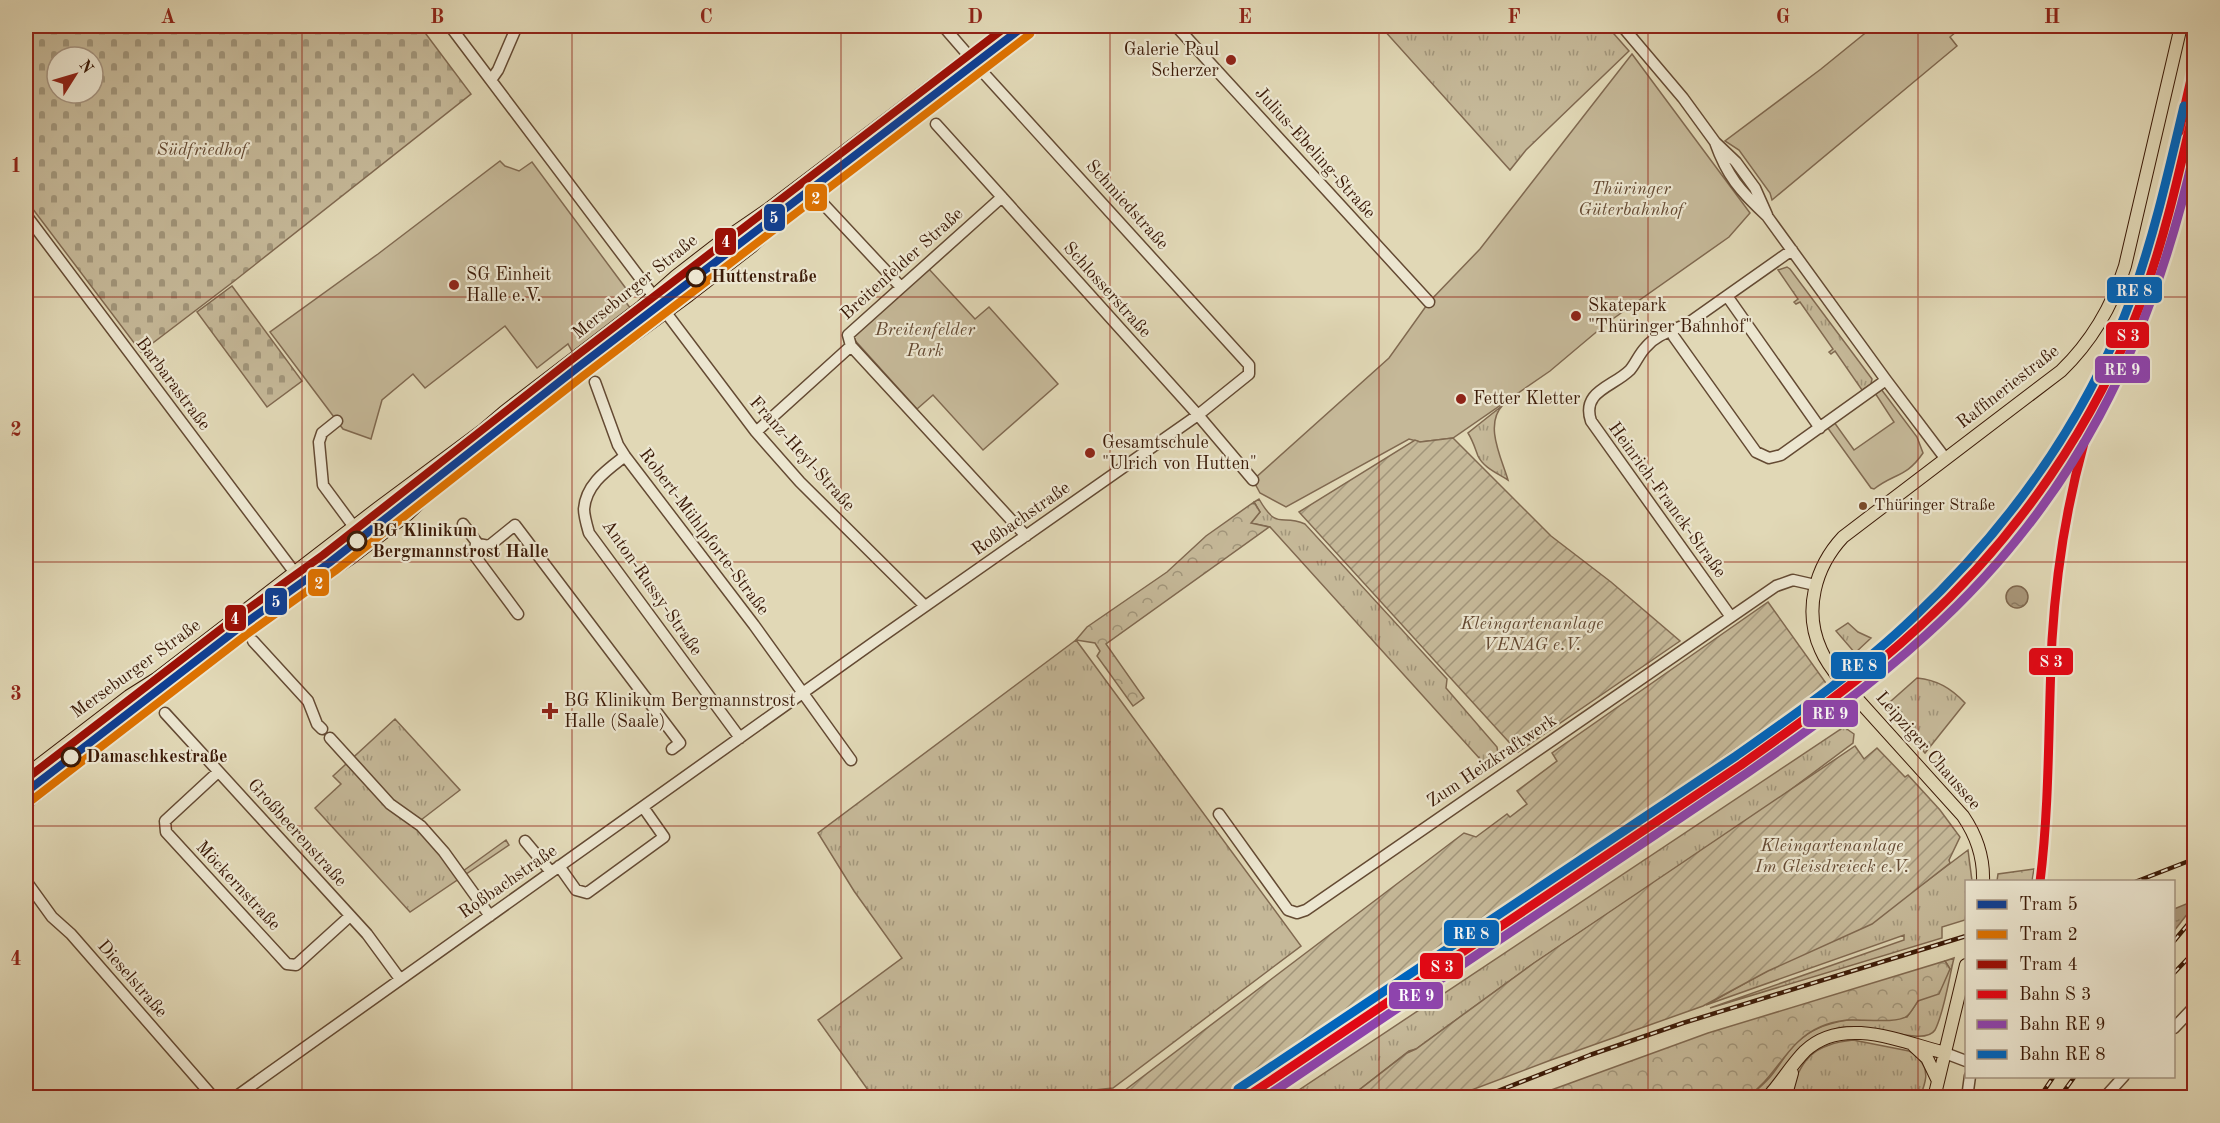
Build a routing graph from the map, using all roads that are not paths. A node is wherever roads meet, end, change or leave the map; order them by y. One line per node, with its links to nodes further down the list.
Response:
1 (450, 26): 11 (street)
2 (517, 26): 11 (street)
3 (943, 26): 9 (street)
4 (1010, 26): 9 (main road, Merseburger Straße)
5 (1033, 26): 10 (main road, Merseburger Straße)
6 (1176, 26): 20 (street, Julius-Ebeling-Straße)
7 (1622, 26): 16 (street)
8 (2181, 26): 32 (main road, Raffineriestraße)
9 (969, 56): 10 (main road); 18 (main road, Merseburger Straße)
10 (979, 68): 13 (main road, Merseburger Straße); 24 (street, Schmiedstraße)
11 (491, 80): 18 (street)
12 (936, 124): 14 (street, Schlosserstraße)
13 (814, 194): 17 (street); 21 (main road, Merseburger Straße)
14 (1002, 197): 17 (street, Breitenfelder Straße); 27 (street, Schlosserstraße)
15 (26, 215): 38 (street, Barbarastraße)
16 (1792, 250): 19 (street, Heinrich-Franck-Straße); 25 (street)
17 (900, 286): 23 (street, Breitenfelder Straße)
18 (653, 296): 21 (street); 35 (main road, Merseburger Straße)
19 (1727, 296): 22 (street, Heinrich-Franck-Straße); 29 (street)
20 (1429, 302)
21 (666, 312): 30 (street, Franz-Heyl-Straße); 53 (main road, Merseburger Straße)
22 (1670, 329): 29 (street); 42 (street, Heinrich-Franck-Straße)
23 (851, 346): 30 (street, Breitenfelder Straße); 36 (street)
24 (1250, 365): 27 (street, Roßbachstraße)
25 (1886, 381): 29 (street); 32 (street)
26 (595, 382): 31 (street, Robert-Mühlpforte-Straße)
27 (1198, 415): 33 (street, Schlosserstraße); 36 (street, Roßbachstraße)
28 (337, 421): 35 (street)
29 (1820, 428)
30 (756, 432): 40 (street, Franz-Heyl-Straße)
31 (624, 456): 44 (street, Robert-Mühlpforte-Straße); 48 (street, Anton-Russy-Straße)
32 (1945, 458): 39 (main road, Raffineriestraße)
33 (1253, 480)
34 (463, 524): 37 (street)
35 (354, 527): 38 (main road, Merseburger Straße)
36 (1026, 536): 40 (street, Roßbachstraße)
37 (476, 542): 41 (street); 49 (street)
38 (295, 573): 52 (main road, Merseburger Straße)
39 (1815, 585): 42 (street, Zum Heizkraftwerk); 58 (main road, Leipziger Chaussee)
40 (925, 606): 44 (street, Roßbachstraße)
41 (518, 614)
42 (1731, 617): 55 (street, Zum Heizkraftwerk)
43 (253, 641): 46 (street)
44 (802, 694): 48 (street, Roßbachstraße); 50 (street)
45 (165, 713): 51 (street, Großbeerenstraße)
46 (322, 729)
47 (330, 738): 60 (street)
48 (740, 738): 54 (street, Roßbachstraße)
49 (672, 749)
50 (851, 760)
51 (219, 772): 61 (street, Großbeerenstraße); 61 (street, Möckernstraße)
52 (26, 775)
53 (26, 803)
54 (643, 807): 57 (street, Roßbachstraße); 57 (street)
55 (1219, 814)
56 (525, 841): 57 (street)
57 (555, 869): 60 (street, Roßbachstraße)
58 (1983, 880)
59 (26, 882): 73 (street, Dieselstraße)
60 (490, 915): 63 (street, Roßbachstraße)
61 (350, 916): 63 (street, Großbeerenstraße)
62 (1965, 969): 67 (main road)
63 (400, 979): 74 (street, Roßbachstraße)
64 (2194, 1007): 65 (street)
65 (2175, 1027)
66 (1910, 1044): 67 (main road); 69 (main road); 72 (main road)
67 (1945, 1053): 68 (street); 72 (main road)
68 (1965, 1061)
69 (1796, 1063): 75 (main road); 76 (main road)
70 (1970, 1078): 78 (street)
71 (2123, 1078): 79 (street)
72 (1938, 1080): 77 (main road)
73 (214, 1098)
74 (234, 1098)
75 (1767, 1098)
76 (1785, 1098)
77 (1934, 1098)
78 (1967, 1098)
79 (2104, 1098)

